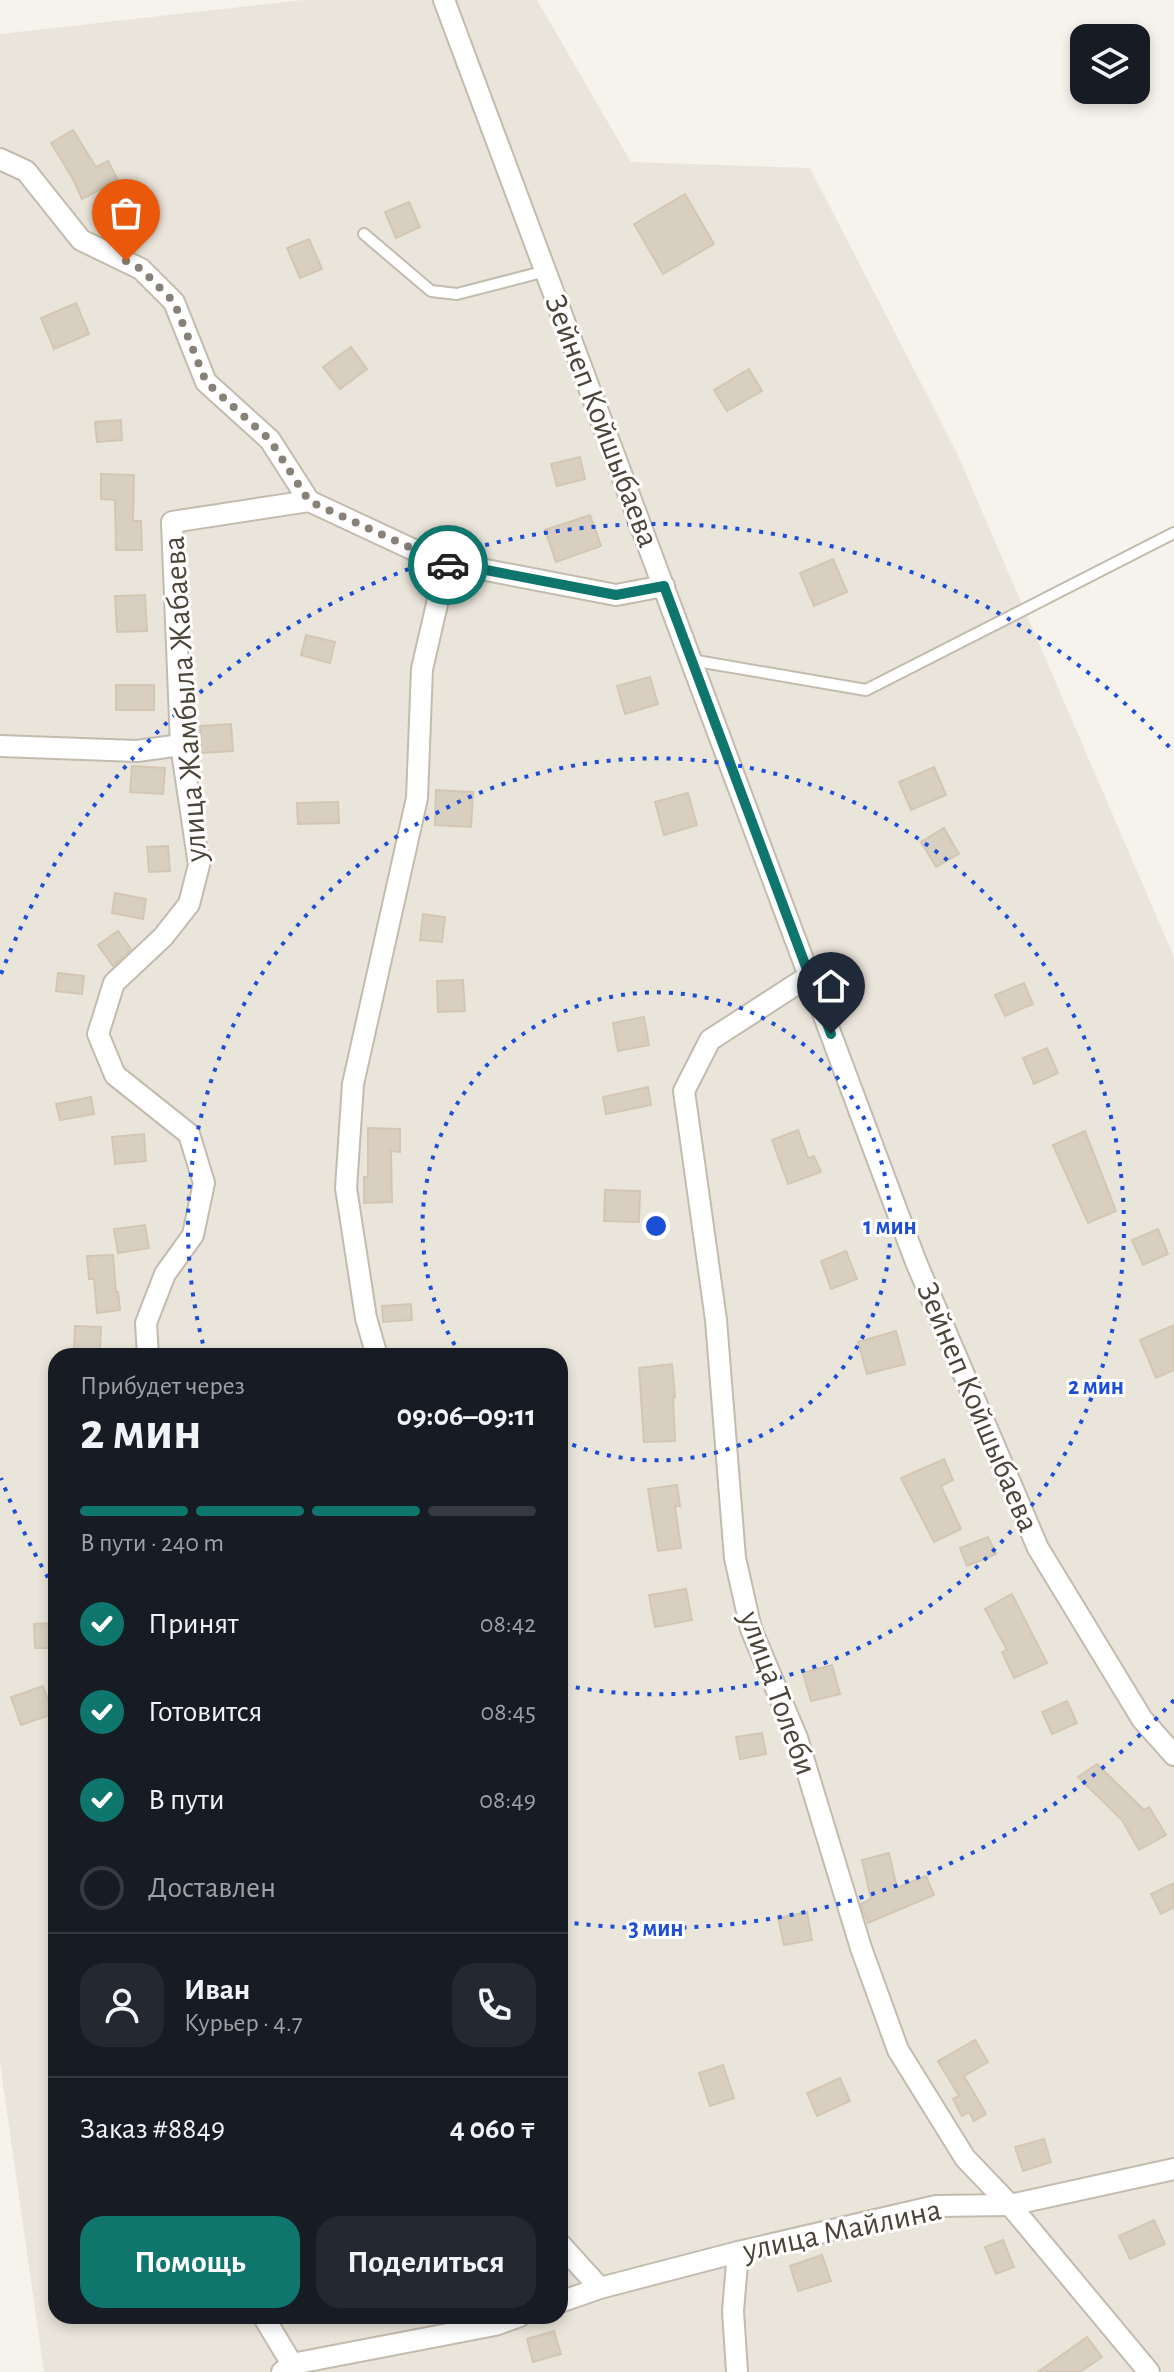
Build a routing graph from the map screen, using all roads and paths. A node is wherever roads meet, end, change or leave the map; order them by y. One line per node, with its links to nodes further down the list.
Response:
1 (444, 0): 4 (street, Зейнеп Койшыбаева)
2 (0, 159): 5 (street)
3 (364, 234): 4 (lane)
4 (546, 271): 8 (street, Зейнеп Койшыбаева)
5 (309, 501): 7 (street); 10 (street, улица Жамбыла Жабаева)
6 (1174, 533): 9 (lane)
7 (446, 565): 8 (street); 14 (street)
8 (664, 586): 9 (street, Зейнеп Койшыбаева)
9 (691, 660): 12 (street, Зейнеп Койшыбаева)
10 (181, 745): 11 (street); 13 (street, улица Жамбыла Жабаева)
11 (0, 746)
12 (809, 976): 15 (street, Зейнеп Койшыбаева); 17 (street, улица Толеби)
13 (148, 1348)
14 (375, 1348)
15 (1174, 1755)
16 (1174, 2169): 17 (street, улица Майлина)
17 (1010, 2205): 18 (street, улица Майлина); 26 (street, улица Толеби)
18 (738, 2252): 20 (street, улица Майлина); 25 (street)
19 (568, 2253): 20 (street)
20 (600, 2288): 21 (street, улица Майлина)
21 (568, 2299)
22 (267, 2324): 24 (street)
23 (498, 2324): 24 (street)
24 (287, 2368)
25 (737, 2372)
26 (1149, 2372)

